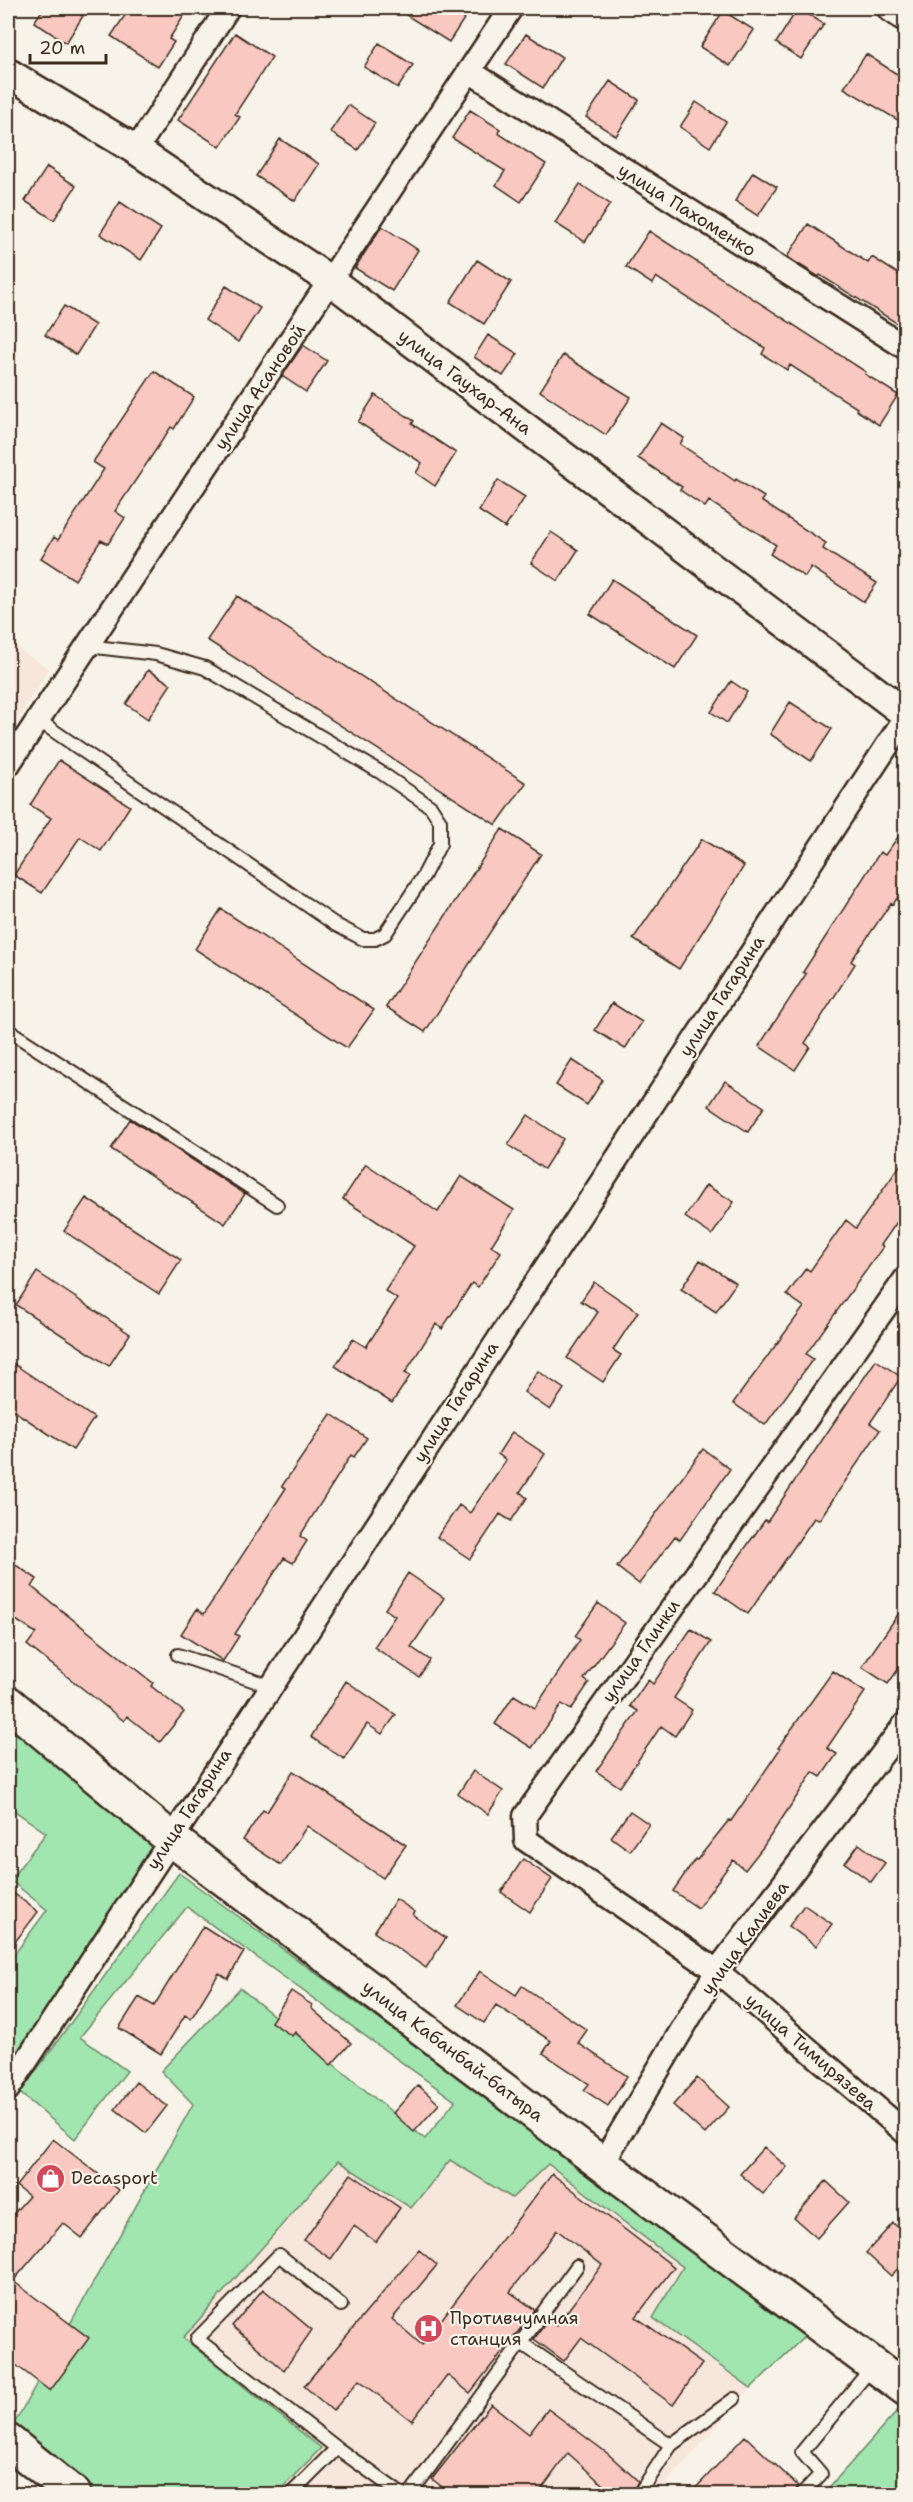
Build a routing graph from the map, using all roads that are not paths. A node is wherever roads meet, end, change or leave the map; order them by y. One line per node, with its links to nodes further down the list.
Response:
1 (228, 8): 7 (street)
2 (511, 8): 5 (street, улица Асановой)
3 (892, 8): 4 (street)
4 (906, 17)
5 (469, 71): 8 (street, улица Асановой); 9 (street, улица Пахоменко)
6 (8, 73): 7 (street, улица Гаухар-Ана)
7 (136, 150): 8 (street, улица Гаухар-Ана)
8 (331, 281): 10 (street, улица Асановой); 11 (street, улица Гаухар-Ана)
9 (906, 348)
10 (87, 646): 12 (street, улица Асановой); 12 (lane)
11 (906, 716): 18 (street, улица Гагарина)
12 (38, 720): 13 (street, улица Асановой)
13 (8, 765)
14 (8, 1030): 15 (lane)
15 (277, 1205)
16 (906, 1278): 22 (street, улица Глинки)
17 (178, 1655): 18 (lane)
18 (270, 1686): 21 (street, улица Гагарина)
19 (8, 1704): 21 (main road, улица Кабанбай-батыра)
20 (906, 1723): 22 (street, улица Калиева)
21 (170, 1838): 23 (street, улица Гагарина); 25 (main road, улица Кабанбай-батыра)
22 (717, 1971): 24 (street, улица Тимирязева); 25 (street, улица Калиева)
23 (8, 2089)
24 (906, 2133)
25 (602, 2164): 29 (main road, улица Кабанбай-батыра)
26 (577, 2266): 28 (lane)
27 (341, 2305): 34 (lane)
28 (521, 2343): 33 (lane); 38 (lane)
29 (873, 2365): 30 (main road, улица Кабанбай-батыра); 40 (lane)
30 (906, 2389)
31 (734, 2400): 33 (lane)
32 (8, 2441): 35 (main road)
33 (671, 2445): 39 (lane)
34 (337, 2448): 36 (lane); 37 (lane)
35 (74, 2494)
36 (291, 2494)
37 (401, 2494)
38 (410, 2494)
39 (639, 2494)
40 (802, 2494)

